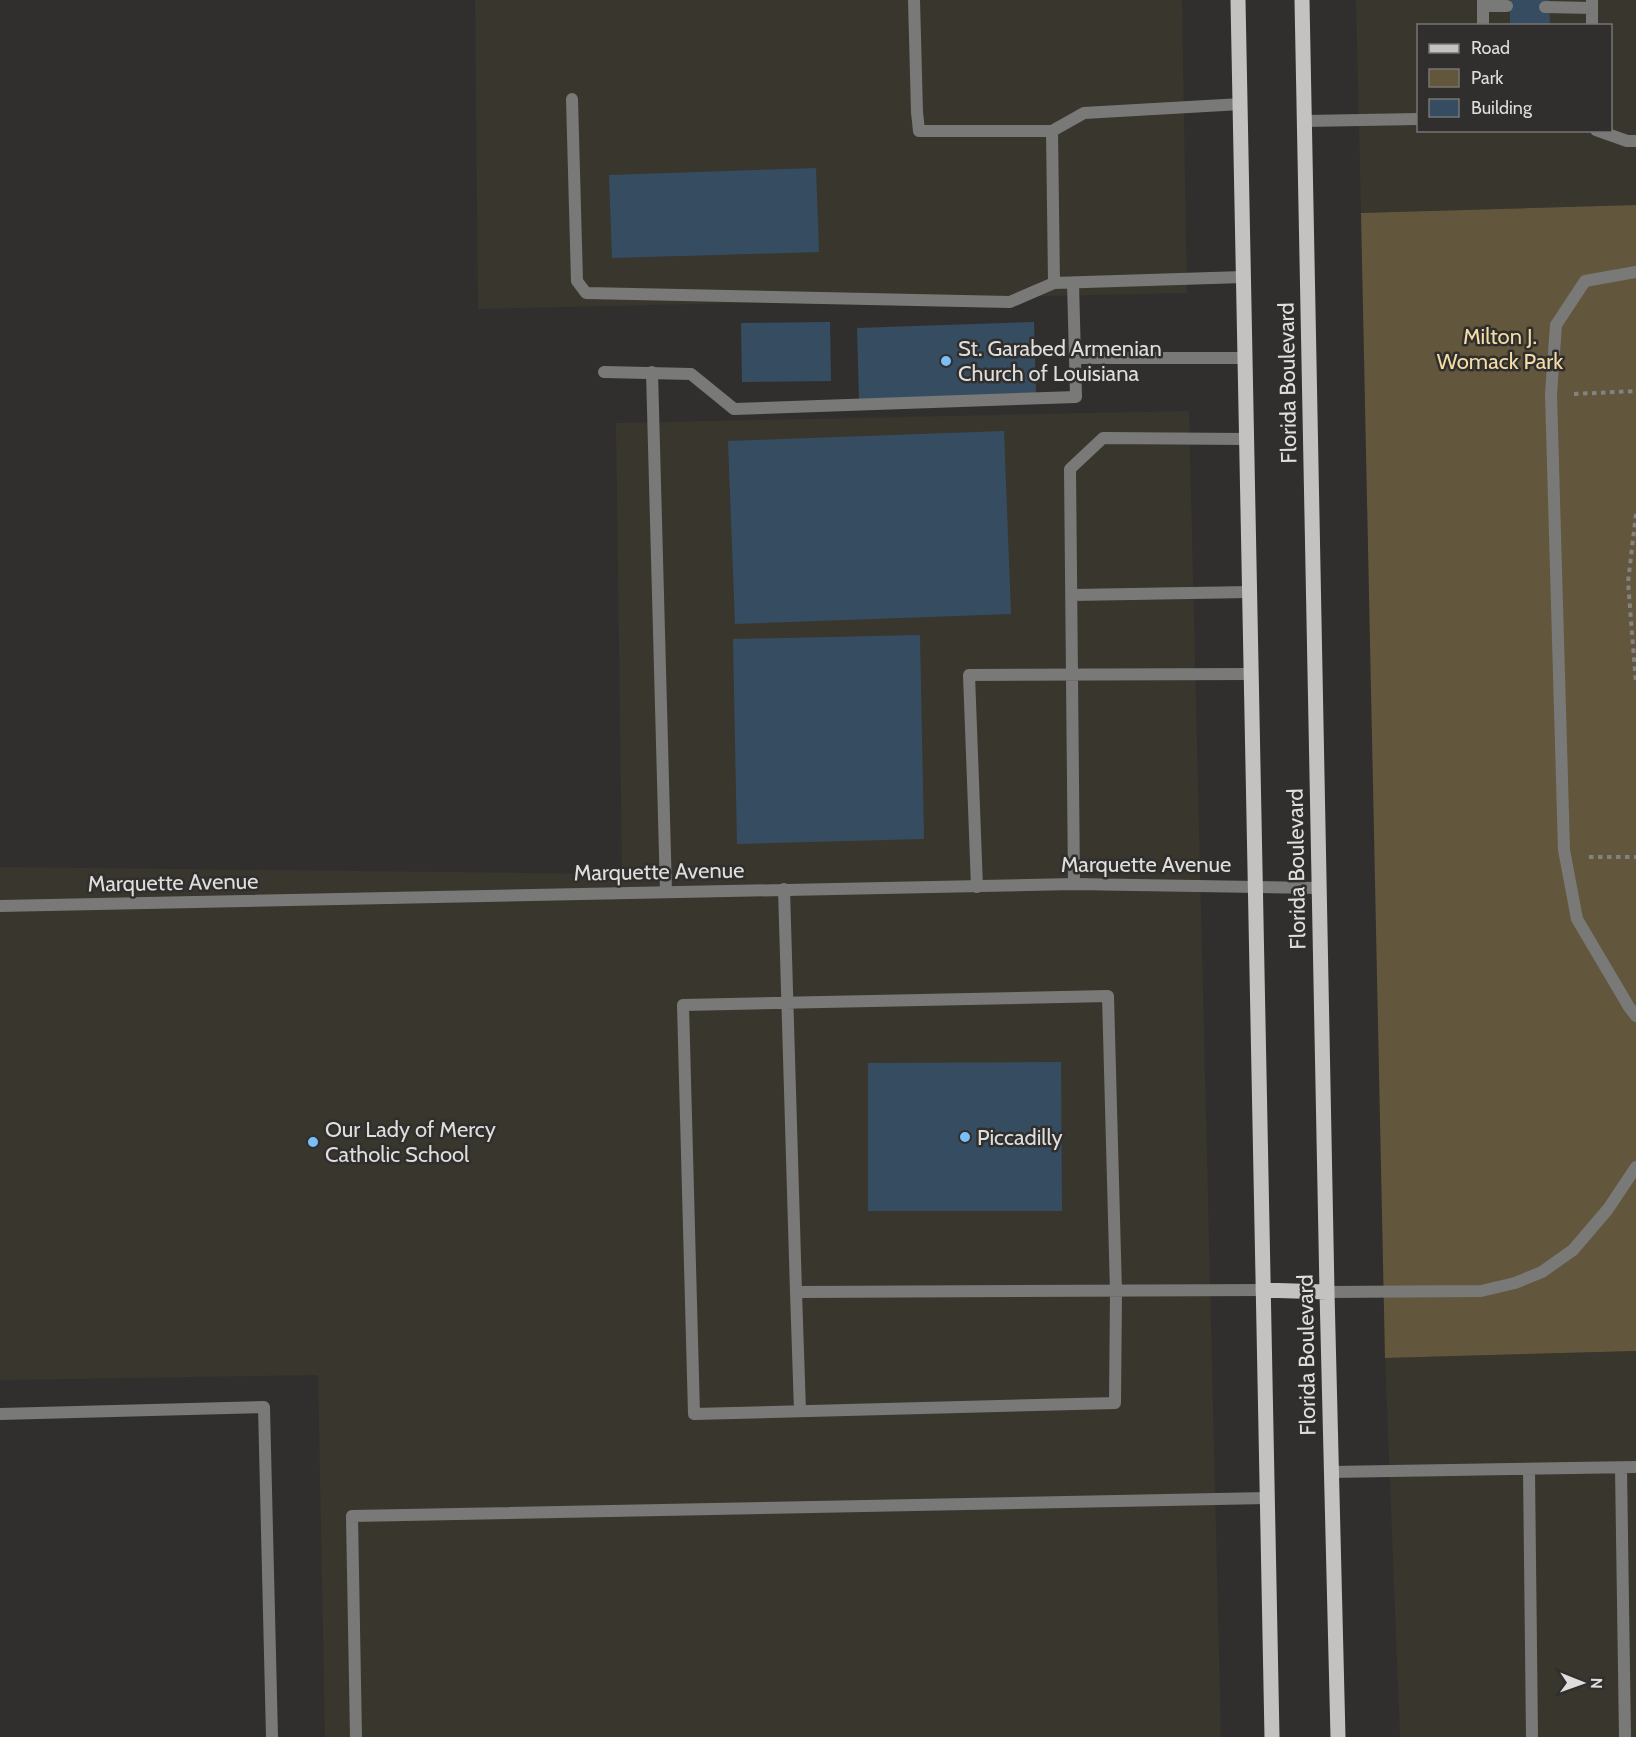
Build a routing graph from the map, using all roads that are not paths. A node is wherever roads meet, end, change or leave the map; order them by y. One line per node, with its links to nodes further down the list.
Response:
1 (914, 0): 14 (street)
2 (1238, 0): 11 (main road, Florida Boulevard)
3 (1302, 0): 13 (main road, Florida Boulevard)
4 (1483, 3): 6 (street); 8 (street)
5 (1592, 4): 7 (street); 9 (street)
6 (1507, 6)
7 (1545, 7)
8 (1483, 24)
9 (1592, 24)
10 (572, 99): 19 (street)
11 (1241, 104): 14 (street); 18 (main road, Florida Boulevard)
12 (1417, 118): 13 (street)
13 (1305, 121): 33 (main road, Florida Boulevard)
14 (1052, 131): 19 (street)
15 (1602, 132): 16 (street)
16 (1636, 141)
17 (1636, 272): 38 (street)
18 (1243, 277): 20 (street); 22 (main road, Florida Boulevard)
19 (1054, 283): 20 (street)
20 (1073, 283): 21 (street)
21 (1075, 358): 22 (street); 24 (street)
22 (1244, 358): 25 (main road, Florida Boulevard)
23 (604, 372): 24 (street)
24 (652, 372): 35 (street)
25 (1246, 439): 26 (main road, Florida Boulevard); 27 (street)
26 (1250, 592): 27 (street); 28 (main road, Florida Boulevard)
27 (1072, 595): 29 (street)
28 (1251, 674): 29 (street); 31 (main road, Florida Boulevard)
29 (1073, 675): 30 (street); 32 (street)
30 (1074, 884): 31 (street, Marquette Avenue); 32 (street, Marquette Avenue)
31 (1256, 886): 33 (street, Marquette Avenue); 40 (main road, Florida Boulevard)
32 (977, 887): 34 (street, Marquette Avenue)
33 (1319, 888): 43 (main road, Florida Boulevard)
34 (784, 889): 35 (street, Marquette Avenue); 37 (street)
35 (666, 892): 36 (street, Marquette Avenue)
36 (0, 906)
37 (787, 1002): 41 (street); 42 (street); 44 (street)
38 (1636, 1016)
39 (1636, 1167): 43 (street)
40 (1263, 1290): 42 (street); 43 (main road); 50 (main road, Florida Boulevard)
41 (796, 1292): 42 (street); 44 (street)
42 (1116, 1292): 44 (street)
43 (1327, 1292): 49 (main road, Florida Boulevard)
44 (800, 1411)
45 (0, 1414): 51 (street)
46 (1636, 1467): 47 (street)
47 (1621, 1468): 48 (street); 56 (street)
48 (1529, 1470): 49 (street); 55 (street)
49 (1331, 1472): 54 (main road, Florida Boulevard)
50 (1267, 1498): 52 (street); 53 (main road, Florida Boulevard)
51 (272, 1737)
52 (356, 1737)
53 (1272, 1737)
54 (1338, 1737)
55 (1532, 1737)
56 (1625, 1737)

